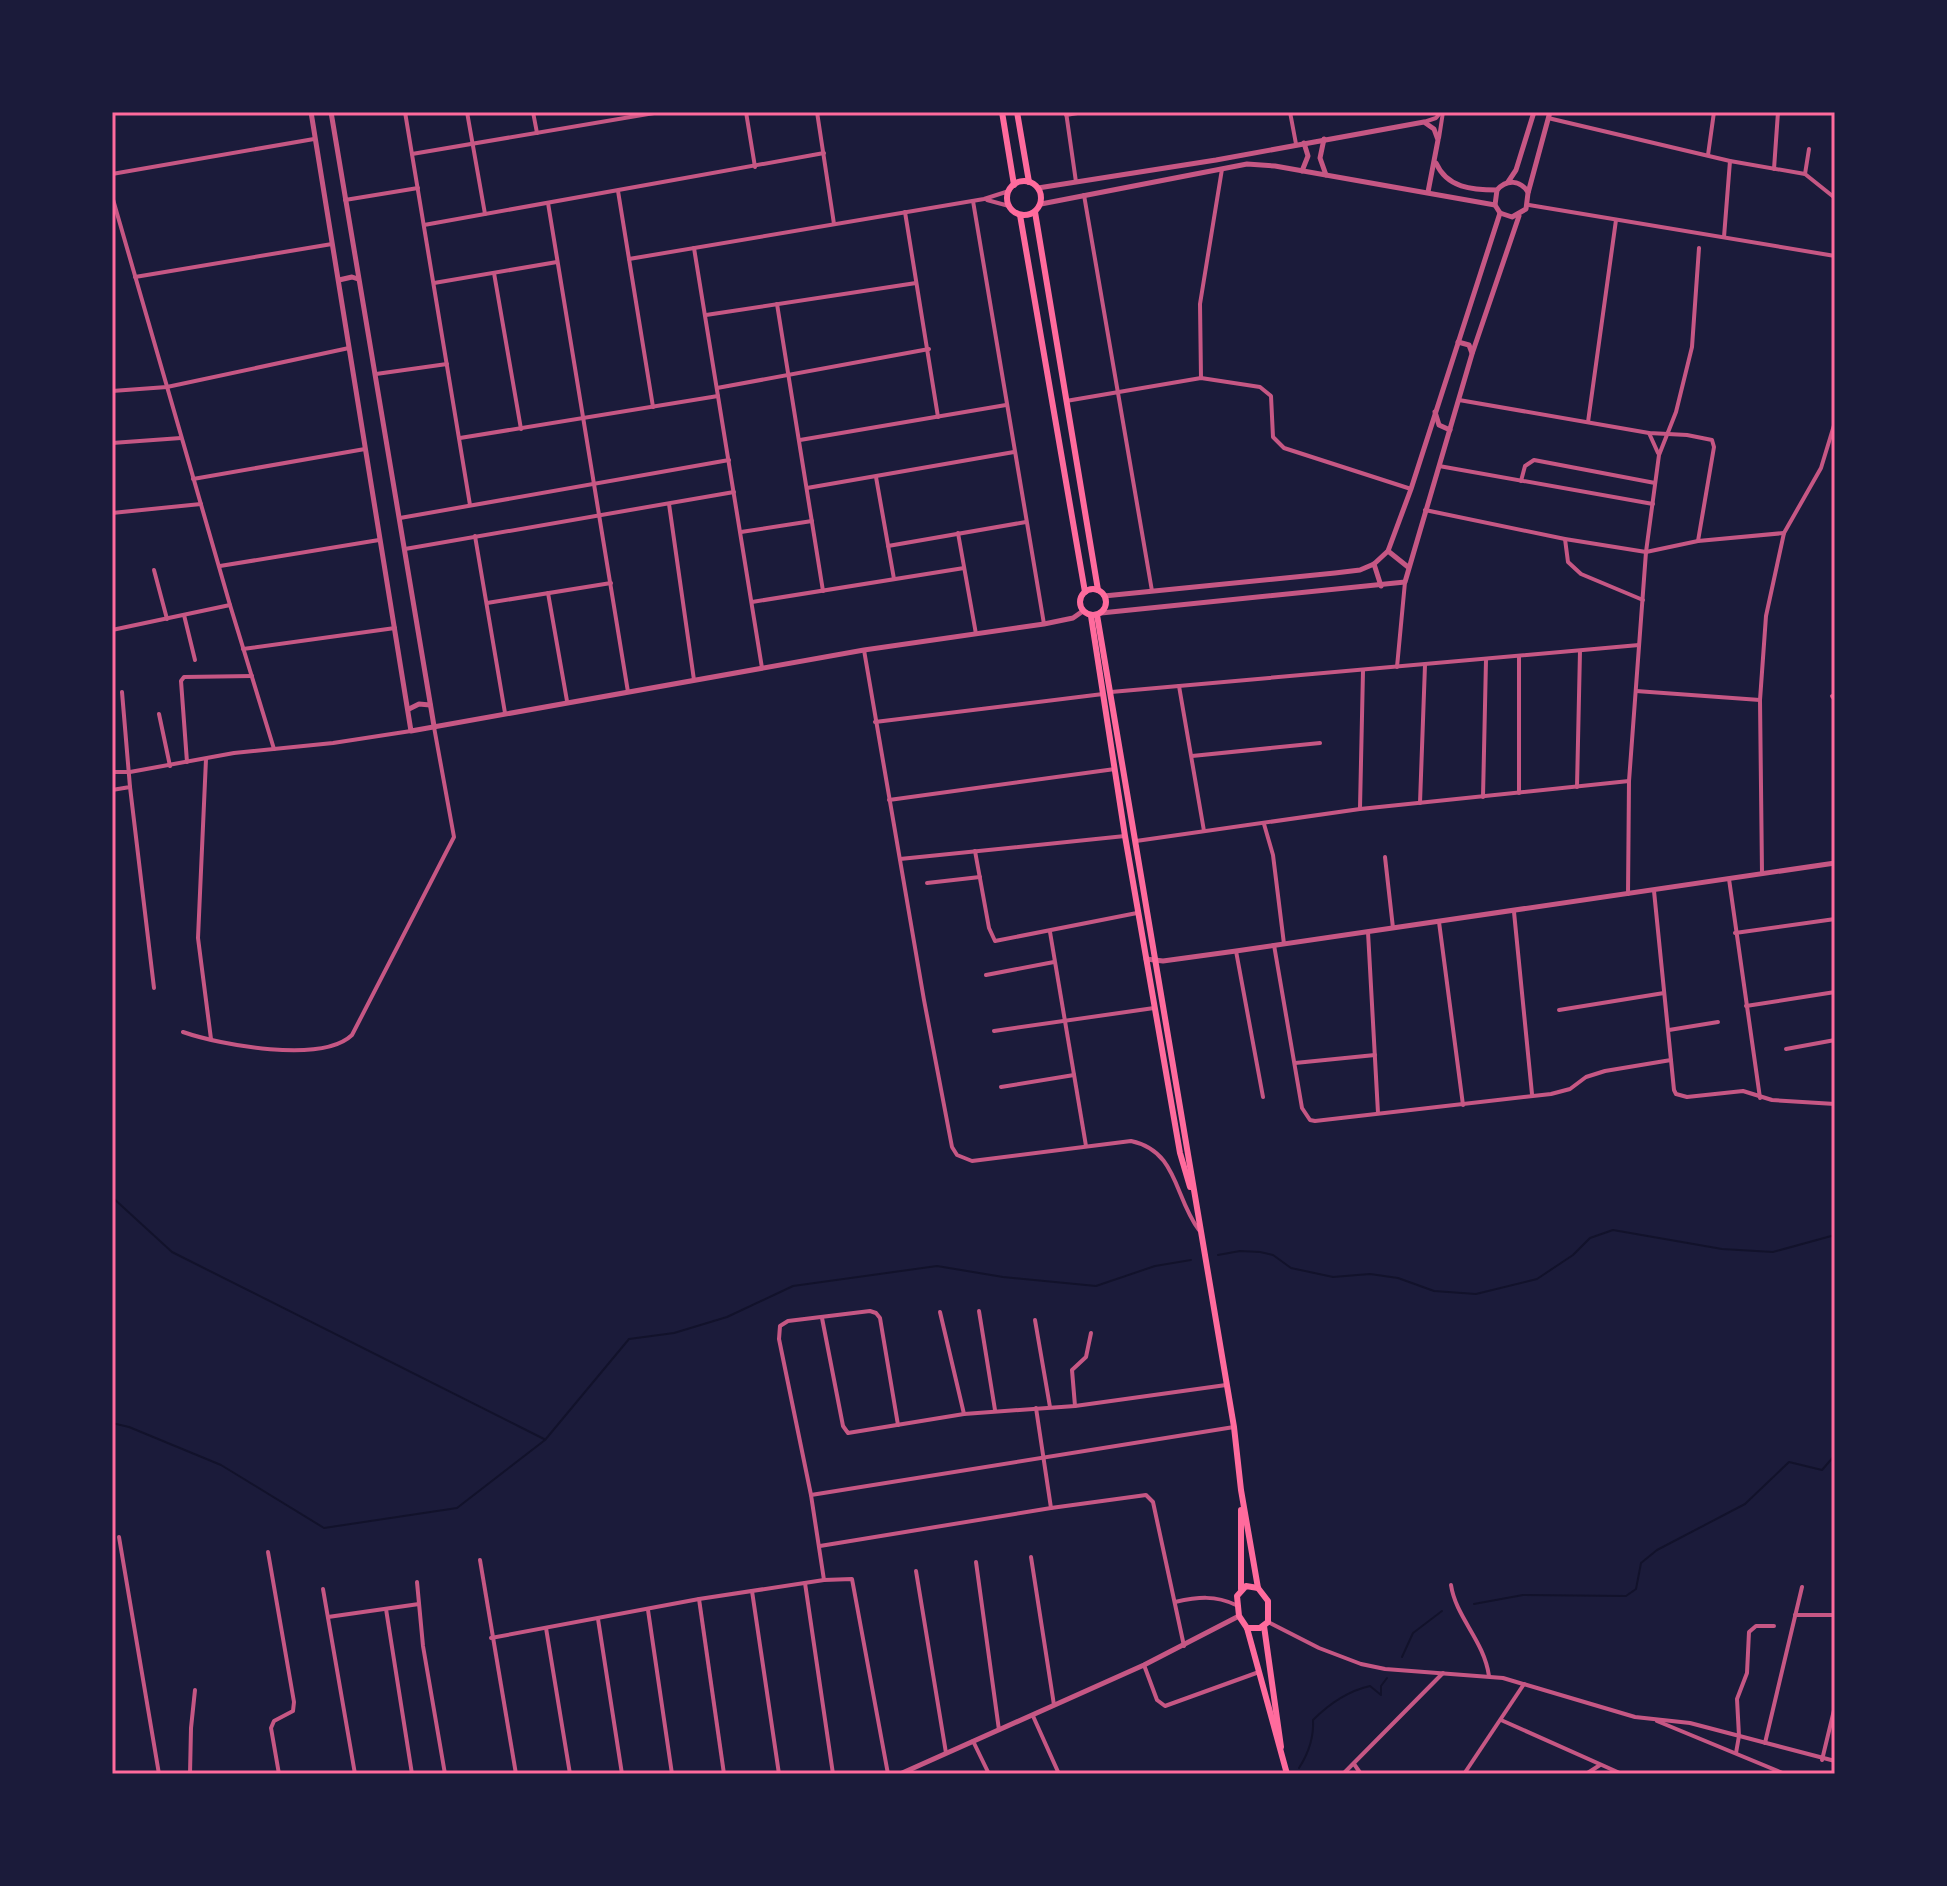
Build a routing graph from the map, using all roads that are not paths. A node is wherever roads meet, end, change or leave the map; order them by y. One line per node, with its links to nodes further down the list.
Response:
1 (311, 112): 23 (street)
2 (331, 112): 58 (street)
3 (405, 112): 32 (street)
4 (467, 112): 26 (street)
5 (533, 112): 22 (street)
6 (601, 112): 20 (street)
7 (660, 112): 20 (street)
8 (746, 112): 37 (street)
9 (817, 112): 31 (street)
10 (1002, 112): 48 (main road)
11 (1017, 112): 44 (main road)
12 (1083, 112): 18 (street)
13 (1290, 112): 28 (street)
14 (1442, 112): 21 (street); 25 (street)
15 (1534, 112): 46 (street)
16 (1714, 112): 33 (street)
17 (1778, 112): 39 (street)
18 (1066, 114): 45 (street)
19 (1549, 115): 33 (street); 53 (street)
20 (603, 122): 22 (street)
21 (1424, 122): 24 (street); 25 (street)
22 (537, 133): 26 (street)
23 (314, 139): 41 (street); 75 (street)
24 (1324, 139): 27 (street); 43 (street)
25 (1438, 140): 35 (street)
26 (473, 143): 32 (street); 68 (street)
27 (1304, 143): 28 (street); 40 (street)
28 (1296, 144): 29 (street)
29 (1278, 148): 36 (street); 45 (street)
30 (1809, 149): 42 (street)
31 (824, 153): 37 (street); 72 (street)
32 (412, 154): 47 (street)
33 (1708, 155): 34 (street)
34 (1730, 161): 39 (street); 74 (street)
35 (1435, 163): 50 (street); 52 (street)
36 (1275, 166): 38 (street); 40 (street)
37 (755, 167): 51 (street)
38 (1222, 169): 54 (street); 96 (street)
39 (1774, 169): 42 (street)
40 (1302, 171): 43 (street)
41 (112, 174)
42 (1805, 174): 56 (street)
43 (1326, 175): 52 (street)
44 (1029, 182): 48 (main road); 49 (main road)
45 (1076, 182): 49 (street)
46 (1508, 182): 50 (street); 53 (street)
47 (418, 188): 58 (street); 73 (street)
48 (1011, 188): 57 (street); 64 (main road)
49 (1038, 188): 61 (main road)
50 (1497, 190): 62 (street)
51 (618, 191): 60 (street); 79 (street)
52 (1428, 192): 62 (street)
53 (1528, 193): 63 (street)
54 (1084, 195): 61 (street); 100 (street)
55 (112, 196): 82 (street)
56 (1835, 198)
57 (984, 199): 59 (street); 64 (street)
58 (344, 201): 83 (street)
59 (973, 201): 65 (street); 104 (street)
60 (548, 203): 68 (street); 80 (street)
61 (1041, 204): 66 (main road)
62 (1495, 205): 67 (street)
63 (1529, 205): 70 (street); 71 (street)
64 (1009, 206): 69 (main road)
65 (905, 212): 72 (street); 86 (street)
66 (1035, 212): 69 (main road); 103 (main road)
67 (1500, 213): 70 (street); 89 (street)
68 (485, 214): 73 (street)
69 (1020, 215): 164 (main road)
70 (1519, 216): 92 (street)
71 (1616, 220): 74 (street); 109 (street)
72 (834, 224): 76 (street)
73 (424, 225): 85 (street)
74 (1724, 237): 78 (street)
75 (332, 244): 82 (street); 84 (street)
76 (694, 248): 79 (street); 88 (street)
77 (1699, 248): 114 (street)
78 (1835, 254)
79 (629, 259): 105 (street)
80 (557, 262): 81 (street); 108 (street)
81 (494, 273): 85 (street); 111 (street)
82 (135, 277): 97 (street)
83 (358, 279): 84 (street); 94 (street)
84 (339, 280): 90 (street)
85 (433, 283): 93 (street)
86 (916, 283): 87 (street); 91 (street)
87 (777, 304): 88 (street); 95 (street)
88 (706, 315): 98 (street)
89 (1458, 342): 92 (street); 106 (street)
90 (349, 348): 97 (street); 119 (street)
91 (929, 349): 95 (street); 107 (street)
92 (1472, 354): 102 (street)
93 (447, 364): 94 (street); 116 (street)
94 (376, 374): 139 (street)
95 (789, 374): 98 (street); 117 (street)
96 (1201, 378): 100 (street); 130 (street)
97 (167, 387): 99 (street); 115 (street)
98 (717, 388): 101 (street)
99 (112, 391)
100 (1118, 393): 103 (street); 166 (street)
101 (718, 396): 105 (street); 122 (street)
102 (1459, 400): 109 (street); 112 (street)
103 (1065, 401): 162 (main road)
104 (1006, 405): 107 (street); 120 (street)
105 (653, 407): 108 (street)
106 (1435, 411): 112 (street); 130 (street)
107 (938, 417): 117 (street)
108 (584, 418): 111 (street); 127 (street)
109 (1588, 422): 113 (street)
110 (1835, 422): 144 (street)
111 (521, 429): 116 (street)
112 (1450, 430): 123 (street)
113 (1649, 433): 114 (street); 121 (street)
114 (1668, 434): 121 (street); 148 (street)
115 (182, 438): 118 (street); 125 (street)
116 (460, 438): 135 (street)
117 (800, 440): 129 (street)
118 (112, 443)
119 (365, 449): 125 (street); 147 (street)
120 (1014, 452): 124 (street); 141 (street)
121 (1659, 455): 128 (street)
122 (729, 460): 127 (street); 131 (street)
123 (1439, 466): 126 (street); 136 (street)
124 (876, 477): 129 (street); 149 (street)
125 (193, 479): 132 (street)
126 (1521, 481): 128 (street); 134 (street)
127 (593, 483): 135 (street); 138 (street)
128 (1655, 483): 134 (street)
129 (807, 488): 140 (street)
130 (1411, 489): 151 (street)
131 (734, 492): 133 (street); 142 (street)
132 (201, 504): 137 (street); 154 (street)
133 (669, 504): 138 (street); 192 (street)
134 (1653, 504): 152 (street)
135 (470, 505): 139 (street)
136 (1425, 510): 146 (street); 155 (street)
137 (112, 513)
138 (599, 514): 145 (street); 160 (street)
139 (400, 518): 150 (street)
140 (812, 521): 142 (street); 163 (street)
141 (1026, 522): 143 (street); 176 (street)
142 (741, 532): 169 (street)
143 (958, 533): 149 (street); 156 (street)
144 (1784, 533): 148 (street); 198 (street)
145 (475, 536): 150 (street); 170 (street)
146 (1565, 539): 152 (street); 168 (street)
147 (382, 540): 154 (street); 177 (street)
148 (1698, 541): 152 (street)
149 (888, 546): 158 (street)
150 (405, 549): 200 (street)
151 (1388, 551): 153 (street); 155 (street)
152 (1646, 552): 168 (street)
153 (1374, 564): 161 (street); 166 (street)
154 (220, 566): 171 (street)
155 (1408, 567): 159 (street)
156 (964, 568): 158 (street); 179 (street)
157 (154, 570): 175 (street)
158 (894, 579): 163 (street)
159 (1405, 582): 161 (street); 188 (street)
160 (611, 583): 165 (street); 196 (street)
161 (1381, 586): 173 (street)
162 (1098, 590): 164 (main road); 167 (main road)
163 (823, 591): 169 (street)
164 (1085, 592): 172 (main road)
165 (548, 593): 170 (street); 199 (street)
166 (1152, 593): 167 (street)
167 (1104, 596): 173 (main road)
168 (1643, 600): 180 (street)
169 (752, 602): 189 (street)
170 (486, 603): 202 (street)
171 (230, 605): 174 (street); 181 (street)
172 (1083, 611): 173 (main road); 176 (street)
173 (1096, 614): 197 (main road)
174 (184, 615): 175 (street); 185 (street)
175 (167, 619): 178 (street)
176 (1044, 624): 179 (street)
177 (396, 628): 181 (street); 201 (street)
178 (112, 630)
179 (976, 634): 182 (street)
180 (1639, 645): 183 (street); 194 (street)
181 (243, 649): 191 (street)
182 (864, 650): 189 (street); 204 (street)
183 (1580, 651): 184 (street); 218 (street)
184 (1519, 657): 186 (street); 220 (street)
185 (195, 660)
186 (1486, 660): 187 (street); 221 (street)
187 (1425, 665): 188 (street); 223 (street)
188 (1397, 668): 190 (street)
189 (762, 669): 192 (street)
190 (1363, 671): 193 (street); 224 (street)
191 (252, 676): 208 (street); 211 (street)
192 (695, 681): 196 (street)
193 (1179, 686): 197 (street); 209 (street)
194 (1636, 691): 198 (street); 216 (street)
195 (122, 692): 215 (street)
196 (628, 692): 199 (street)
197 (1107, 693): 204 (street); 213 (main road); 228 (main road)
198 (1760, 700): 233 (street)
199 (567, 701): 202 (street)
200 (430, 705): 201 (street); 205 (street)
201 (409, 709): 206 (street)
202 (505, 713): 205 (street)
203 (159, 714): 212 (street)
204 (875, 722): 222 (street)
205 (434, 726): 206 (street); 265 (street)
206 (411, 731): 208 (street)
207 (1320, 743): 209 (street)
208 (274, 749): 210 (street)
209 (1192, 756): 226 (street)
210 (206, 759): 211 (street); 265 (street)
211 (187, 762): 212 (street)
212 (170, 766): 215 (street)
213 (1115, 769): 222 (street); 227 (main road)
214 (112, 772): 215 (street)
215 (130, 772): 217 (street)
216 (1629, 781): 218 (street); 238 (street)
217 (130, 787): 219 (street); 254 (street)
218 (1577, 787): 220 (street)
219 (112, 790)
220 (1519, 793): 221 (street)
221 (1483, 797): 223 (street)
222 (889, 800): 231 (street)
223 (1420, 803): 224 (street)
224 (1360, 809): 225 (street)
225 (1264, 823): 226 (street); 247 (street)
226 (1204, 831): 228 (street)
227 (1125, 836): 229 (street); 240 (main road)
228 (1136, 841): 251 (main road)
229 (975, 851): 231 (street); 234 (street)
230 (1385, 857): 243 (street)
231 (900, 859): 279 (street)
232 (1835, 863): 233 (street)
233 (1762, 874): 235 (street)
234 (980, 877): 236 (street); 244 (street)
235 (1729, 879): 237 (street); 246 (street)
236 (927, 883)
237 (1654, 891): 238 (street); 256 (street)
238 (1628, 894): 239 (street)
239 (1514, 912): 242 (street); 273 (street)
240 (1138, 913): 244 (street); 250 (main road)
241 (1835, 919): 246 (street)
242 (1439, 922): 243 (street); 277 (street)
243 (1393, 928): 245 (street)
244 (1050, 932): 252 (street)
245 (1368, 932): 247 (street); 268 (street)
246 (1735, 933): 257 (street)
247 (1284, 944): 248 (street)
248 (1274, 945): 249 (street); 270 (street)
249 (1236, 951): 251 (street); 274 (street)
250 (1146, 959): 251 (street); 258 (main road)
251 (1156, 960): 280 (main road)
252 (1055, 962): 253 (street); 260 (street)
253 (986, 975)
254 (154, 988)
255 (1835, 992): 257 (street)
256 (1664, 993): 259 (street); 262 (street)
257 (1746, 1006): 275 (street)
258 (1155, 1008): 260 (street); 280 (main road)
259 (1559, 1010)
260 (1066, 1021): 263 (street); 271 (street)
261 (1718, 1022): 262 (street)
262 (1668, 1030): 269 (street)
263 (994, 1031)
264 (183, 1032): 265 (street)
265 (211, 1039)
266 (1835, 1040): 267 (street)
267 (1786, 1049)
268 (1375, 1055): 270 (street); 278 (street)
269 (1671, 1060): 273 (street); 275 (street)
270 (1295, 1063): 278 (street)
271 (1074, 1075): 272 (street); 279 (street)
272 (1001, 1087)
273 (1532, 1094): 277 (street)
274 (1263, 1097)
275 (1760, 1098): 276 (street)
276 (1835, 1104)
277 (1463, 1105): 278 (street)
278 (1378, 1113)
279 (1086, 1147): 281 (street)
280 (1198, 1212): 281 (main road)
281 (1201, 1234): 287 (main road)
282 (979, 1311): 291 (street)
283 (940, 1312): 292 (street)
284 (822, 1318): 293 (street); 293 (street); 297 (street)
285 (1035, 1320): 289 (street)
286 (1091, 1333): 288 (street)
287 (1226, 1385): 288 (street); 294 (main road)
288 (1075, 1406): 289 (street)
289 (1050, 1407): 290 (street)
290 (1036, 1408): 291 (street); 295 (street)
291 (995, 1410): 292 (street)
292 (964, 1414): 293 (street)
293 (898, 1425)
294 (1234, 1427): 295 (street); 296 (main road)
295 (1041, 1458): 297 (street); 298 (street)
296 (1241, 1490): 311 (main road); 313 (main road)
297 (811, 1495): 300 (street)
298 (1051, 1508): 300 (street); 316 (street)
299 (119, 1537): 356 (street)
300 (820, 1546): 306 (street)
301 (268, 1552): 358 (street)
302 (1031, 1557): 338 (street)
303 (480, 1560): 330 (street)
304 (976, 1562): 343 (street)
305 (916, 1571): 348 (street)
306 (824, 1580): 308 (street); 369 (street)
307 (417, 1582): 317 (street)
308 (805, 1583): 314 (street); 368 (street)
309 (1451, 1585): 335 (street)
310 (1802, 1587): 321 (street)
311 (1258, 1588): 313 (main road); 326 (main road)
312 (323, 1589): 324 (street)
313 (1241, 1589): 318 (main road)
314 (752, 1591): 315 (street); 367 (street)
315 (699, 1599): 320 (street); 366 (street)
316 (1175, 1602): 318 (street); 331 (street)
317 (419, 1604): 319 (street); 361 (street)
318 (1236, 1605): 323 (main road)
319 (386, 1609): 324 (street); 360 (street)
320 (648, 1610): 325 (street); 365 (street)
321 (1795, 1615): 322 (street); 346 (street)
322 (1835, 1615)
323 (1239, 1616): 329 (main road); 331 (street)
324 (328, 1617): 359 (street)
325 (598, 1619): 328 (street); 364 (street)
326 (1266, 1624): 329 (main road); 334 (street); 347 (main road)
327 (1774, 1626): 344 (street)
328 (546, 1628): 330 (street); 363 (street)
329 (1247, 1628): 333 (main road)
330 (491, 1638): 362 (street)
331 (1184, 1646): 332 (street)
332 (1144, 1665): 333 (street); 338 (street)
333 (1259, 1672): 347 (main road)
334 (1443, 1673): 335 (street); 352 (street)
335 (1489, 1676): 336 (street)
336 (1524, 1684): 341 (street); 342 (street)
337 (195, 1690): 357 (street)
338 (1054, 1706): 340 (street)
339 (1835, 1706): 350 (street)
340 (1033, 1716): 343 (street); 372 (street)
341 (1501, 1720): 353 (street); 354 (street)
342 (1655, 1720): 344 (street); 349 (street)
343 (999, 1730): 345 (street)
344 (1739, 1736): 346 (street); 349 (street)
345 (973, 1741): 348 (street); 371 (street)
346 (1765, 1743): 350 (street)
347 (1281, 1747): 373 (main road)
348 (946, 1753): 370 (street)
349 (1736, 1753): 355 (street)
350 (1822, 1760): 351 (street)
351 (1835, 1761)
352 (1354, 1764): 374 (street); 375 (street)
353 (1600, 1765): 377 (street); 378 (street)
354 (1465, 1772): 376 (street)
355 (1782, 1773)
356 (159, 1774)
357 (190, 1774)
358 (279, 1774)
359 (355, 1774)
360 (412, 1774)
361 (445, 1774)
362 (516, 1774)
363 (570, 1774)
364 (622, 1774)
365 (672, 1774)
366 (724, 1774)
367 (779, 1774)
368 (833, 1774)
369 (888, 1774)
370 (900, 1774)
371 (989, 1774)
372 (1059, 1774)
373 (1287, 1774)
374 (1343, 1774)
375 (1361, 1774)
376 (1473, 1774)
377 (1586, 1774)
378 (1622, 1774)

